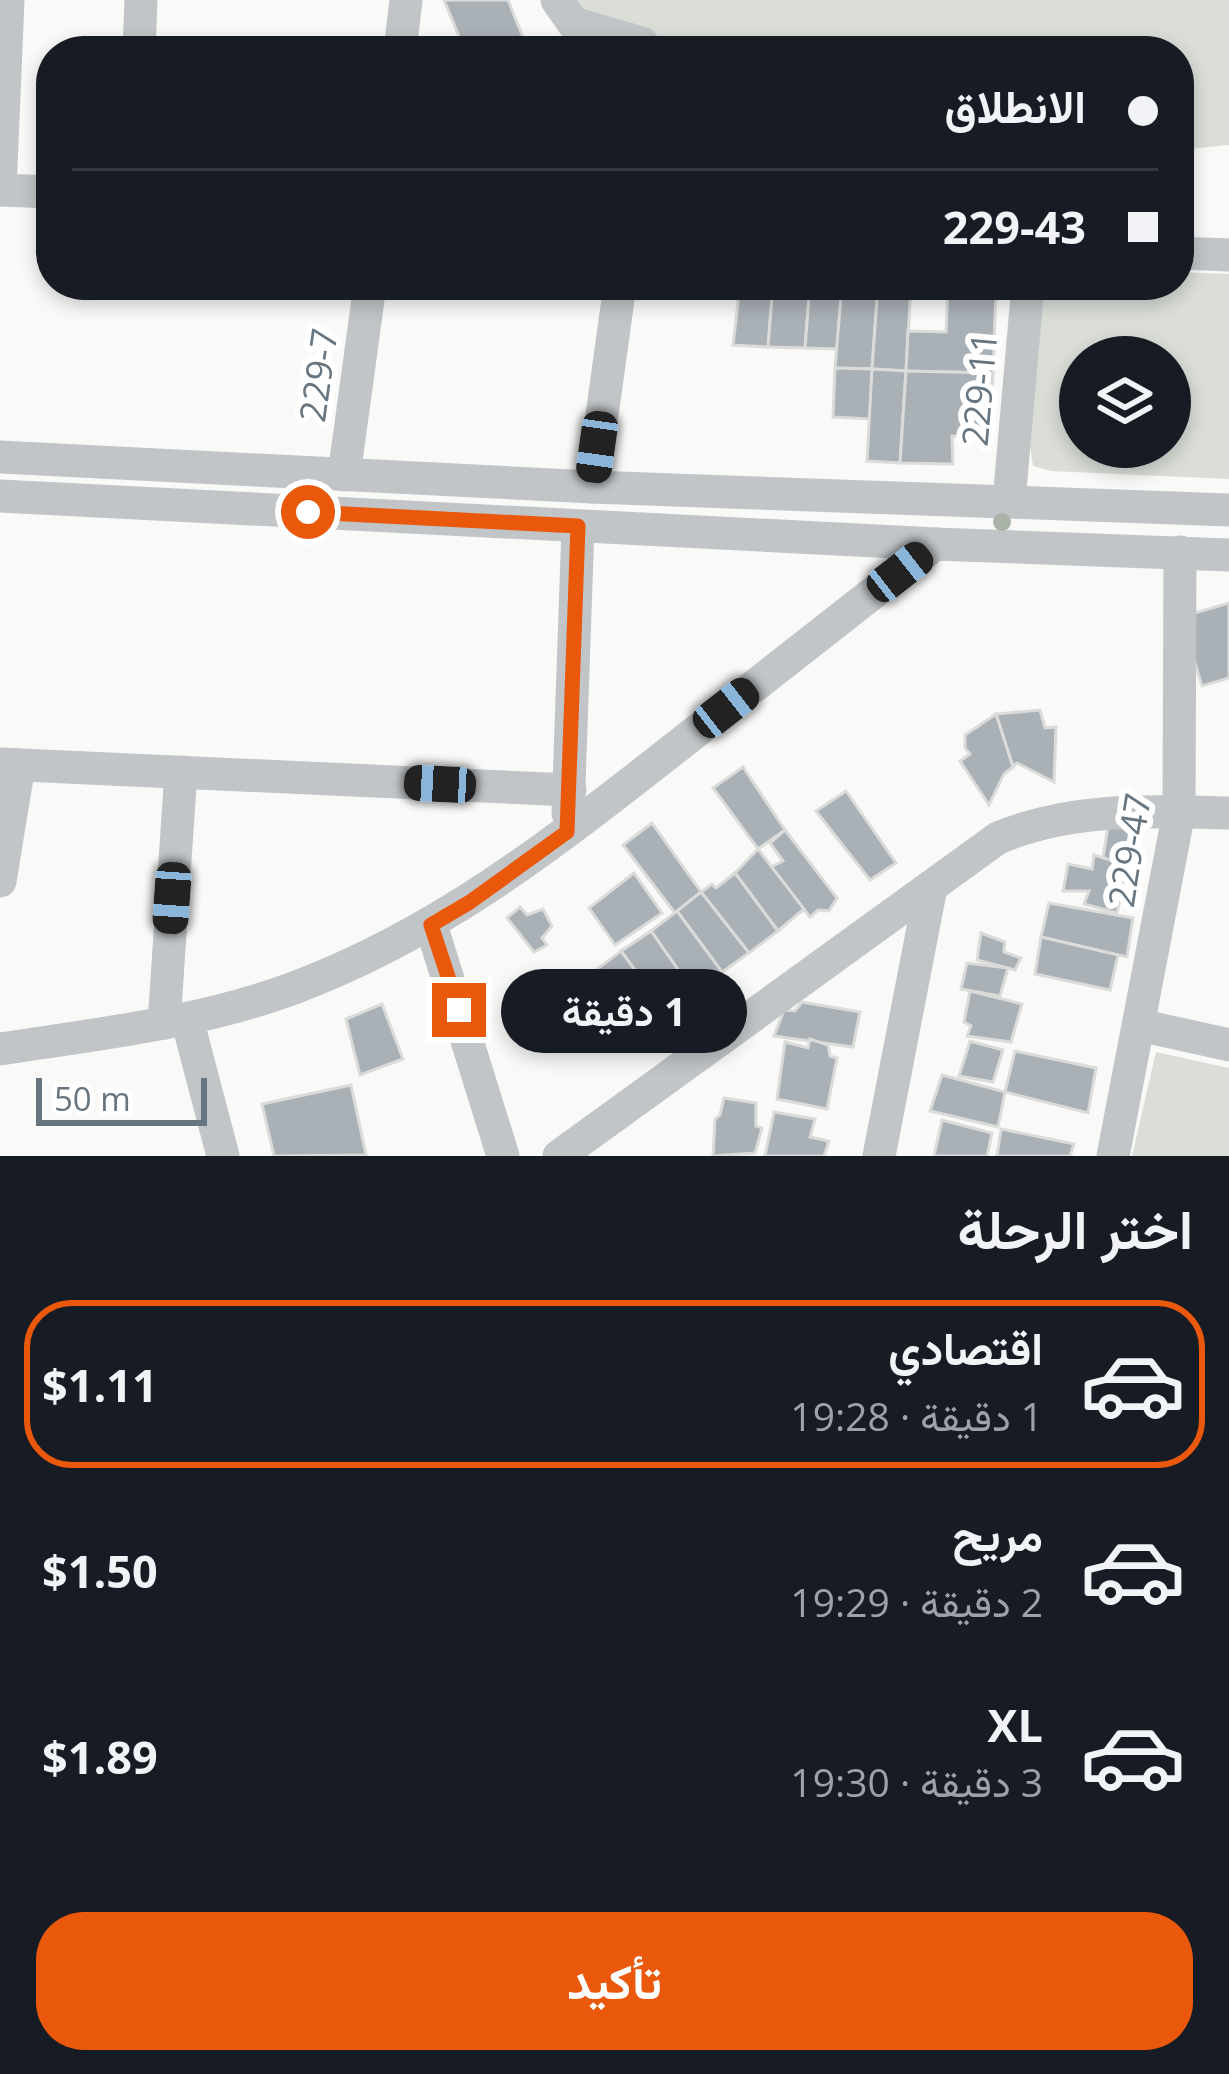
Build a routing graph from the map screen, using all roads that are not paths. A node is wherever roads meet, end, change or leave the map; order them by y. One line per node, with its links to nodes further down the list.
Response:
1 (8, 0): 8 (street)
2 (141, 0): 5 (street)
3 (406, 0): 6 (street)
4 (557, 0): 7 (street)
5 (140, 36)
6 (402, 36)
7 (619, 36)
8 (36, 191)
9 (1194, 254): 10 (street)
10 (1229, 255)
11 (368, 300): 15 (street, 229-7)
12 (618, 300): 17 (street)
13 (1027, 300): 19 (street, 229-11)
14 (0, 457): 15 (street)
15 (344, 475): 16 (street)
16 (441, 480): 17 (street); 21 (street)
17 (592, 488): 19 (street)
18 (0, 496): 21 (street)
19 (1009, 501): 20 (street)
20 (1229, 510)
21 (439, 519): 22 (street)
22 (578, 526): 23 (street); 28 (street)
23 (935, 544): 24 (street); 31 (street)
24 (1180, 552): 25 (street); 29 (street, 229-47)
25 (1229, 555)
26 (10, 764): 27 (street); 32 (street)
27 (181, 772): 28 (street); 35 (street)
28 (570, 790): 31 (street)
29 (1179, 812): 30 (street); 33 (street); 36 (street, 229-47)
30 (1229, 813)
31 (567, 832): 34 (street)
32 (0, 881)
33 (931, 887): 41 (street); 42 (street)
34 (431, 925): 35 (street); 40 (street)
35 (176, 1021): 38 (street); 39 (street)
36 (1139, 1024): 37 (street); 43 (street, 229-47)
37 (1229, 1045)
38 (0, 1049)
39 (224, 1156)
40 (503, 1156)
41 (559, 1156)
42 (879, 1156)
43 (1113, 1156)

